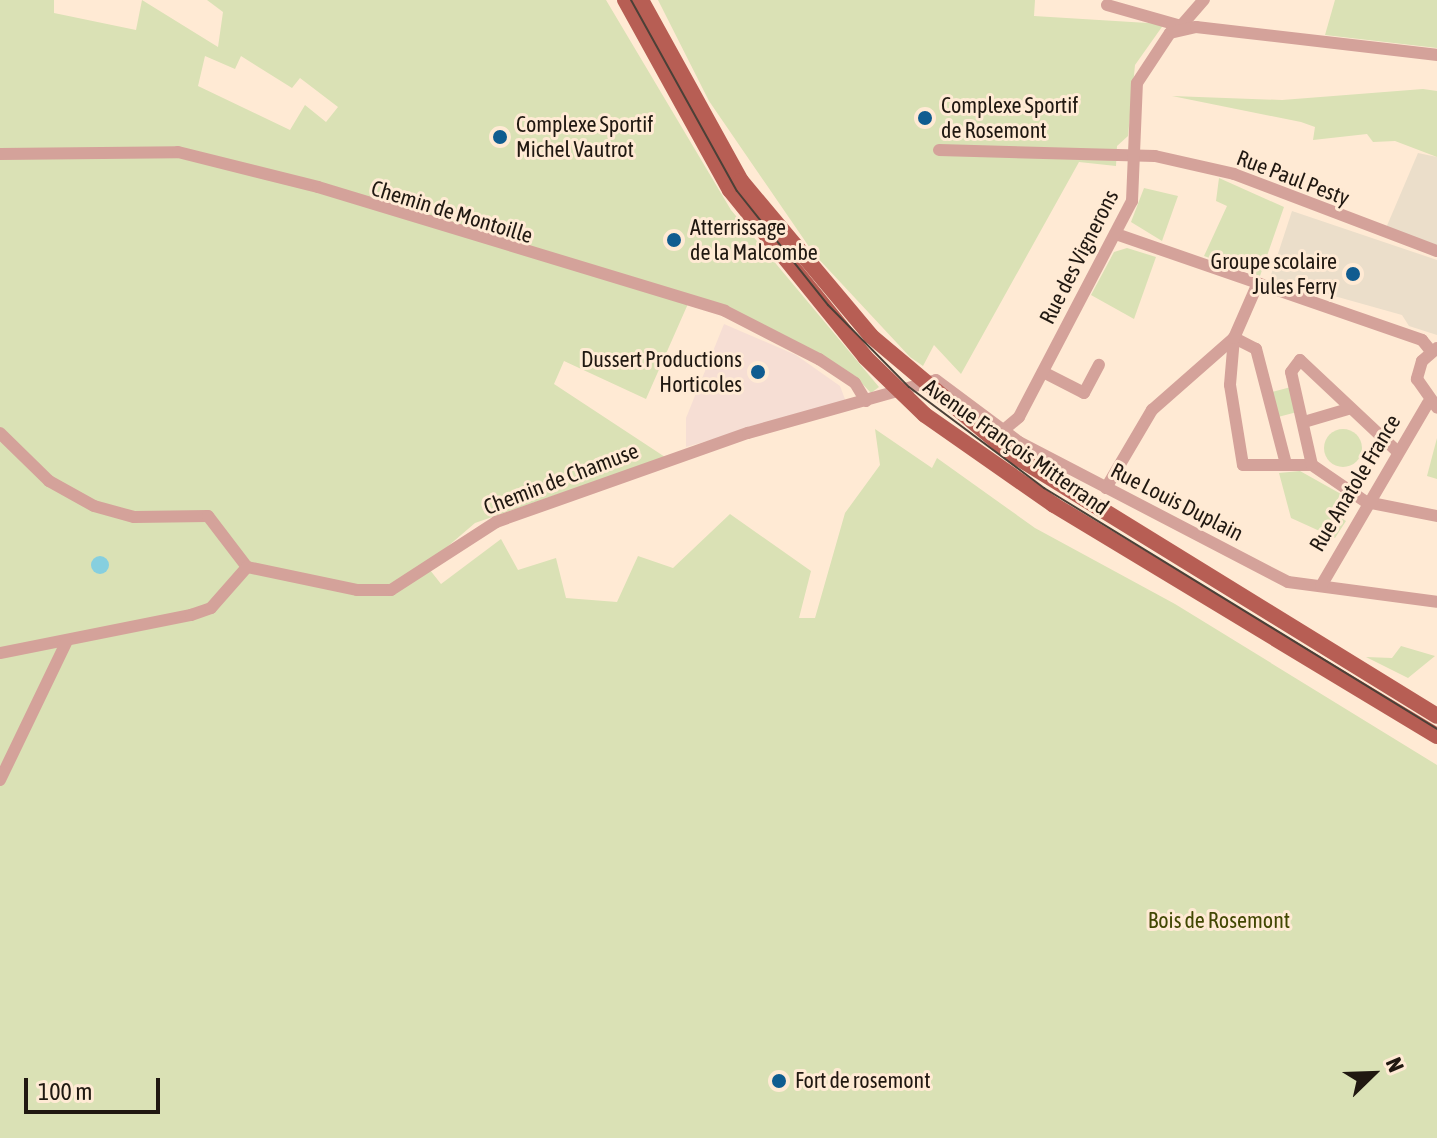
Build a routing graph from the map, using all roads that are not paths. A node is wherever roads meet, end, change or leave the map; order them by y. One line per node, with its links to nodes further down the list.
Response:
1 (625, 0): 19 (main road, Avenue François Mitterrand)
2 (641, 0): 18 (main road, Avenue François Mitterrand)
3 (1121, 0): 5 (street)
4 (1206, 0): 5 (street, Rue des Vignerons); 6 (street)
5 (1181, 26): 6 (street); 10 (street, Rue des Vignerons)
6 (1196, 27): 7 (street)
7 (1437, 55)
8 (939, 150): 10 (street, Rue Paul Pesty)
9 (0, 154): 20 (street, Chemin de Montoille)
10 (1136, 154): 11 (street, Rue des Vignerons); 12 (street, Rue Paul Pesty)
11 (1116, 234): 13 (street); 17 (street, Rue des Vignerons)
12 (1437, 251)
13 (1258, 283): 14 (street); 15 (street)
14 (1234, 338): 27 (street); 27 (street); 29 (street)
15 (1434, 350): 21 (street)
16 (1099, 365): 17 (street)
17 (1043, 372): 24 (street, Rue des Vignerons)
18 (924, 382): 19 (street, Chemin de Chamuse); 24 (street, Rue Louis Duplain); 37 (main road, Avenue François Mitterrand)
19 (899, 390): 20 (street, Chemin de Chamuse); 38 (main road, Avenue François Mitterrand)
20 (866, 401): 32 (street, Chemin de Chamuse)
21 (1432, 405): 26 (street, Rue Anatole France)
22 (1348, 409): 23 (street); 23 (street); 26 (street)
23 (1304, 422): 28 (street)
24 (1006, 428): 29 (street, Rue Louis Duplain)
25 (0, 433): 32 (street)
26 (1397, 451): 30 (street, Rue Anatole France)
27 (1286, 464): 28 (street)
28 (1312, 465): 30 (street)
29 (1106, 488): 33 (street, Rue Louis Duplain)
30 (1366, 502): 31 (street); 33 (street, Rue Anatole France)
31 (1437, 516)
32 (247, 567): 35 (street)
33 (1321, 586): 34 (street, Rue Louis Duplain)
34 (1437, 602)
35 (67, 641): 36 (street); 39 (street)
36 (0, 653)
37 (1437, 716)
38 (1437, 736)
39 (0, 780)

